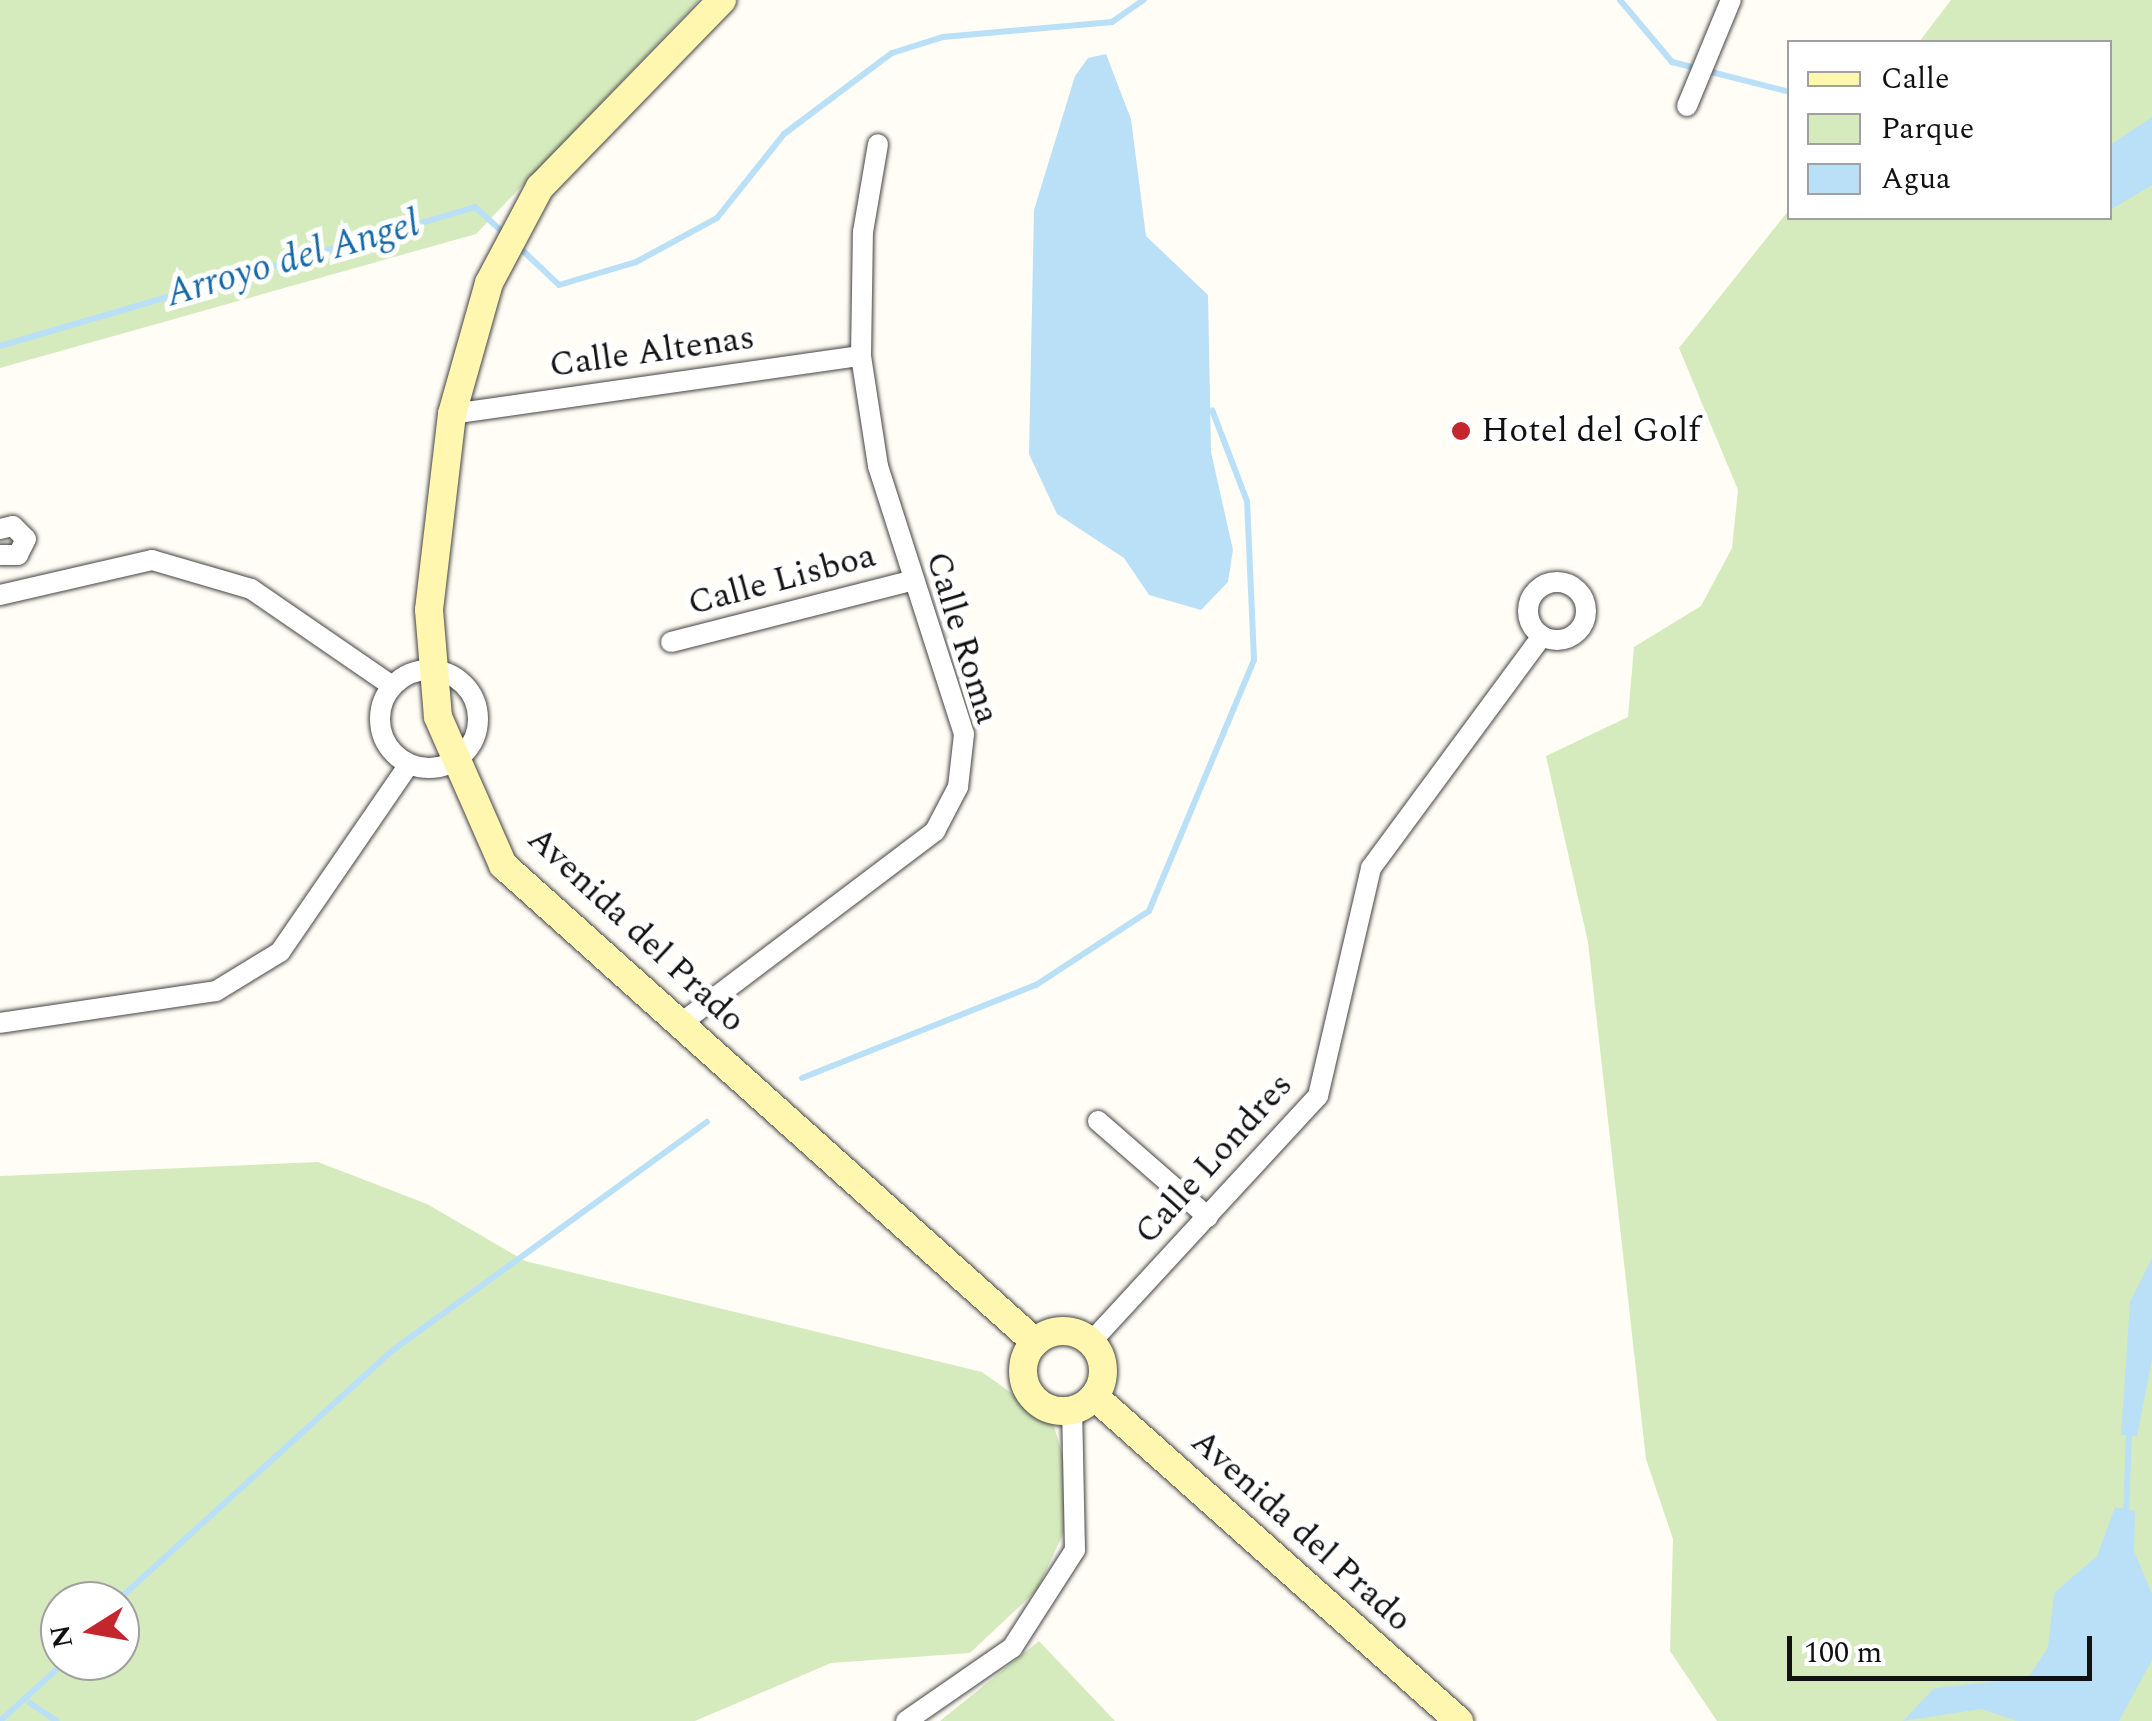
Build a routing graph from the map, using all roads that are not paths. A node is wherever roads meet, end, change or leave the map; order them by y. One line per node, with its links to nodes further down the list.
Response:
1 (722, 0): 6 (street, Avenida del Prado)
2 (1731, 0): 3 (street)
3 (1687, 106)
4 (878, 144): 5 (street, Calle Roma)
5 (862, 356): 6 (street, Calle Altenas); 9 (street, Calle Roma)
6 (452, 414): 13 (street, Avenida del Prado)
7 (0, 528): 8 (street)
8 (0, 555)
9 (910, 580): 12 (street, Calle Lisboa); 18 (street, Calle Roma)
10 (0, 595): 14 (street)
11 (1542, 636): 20 (street, Calle Londres)
12 (672, 642)
13 (431, 670): 14 (street); 16 (street, Avenida del Prado); 16 (street)
14 (392, 686): 15 (street)
15 (408, 764): 16 (street); 17 (street)
16 (451, 764): 18 (street, Avenida del Prado)
17 (0, 1023)
18 (680, 1024): 21 (street, Avenida del Prado)
19 (1098, 1121): 20 (street)
20 (1208, 1217): 22 (street, Calle Londres)
21 (1034, 1342): 22 (street); 23 (street)
22 (1090, 1342): 23 (street)
23 (1083, 1404): 24 (street); 25 (street, Avenida del Prado)
24 (906, 1721)
25 (1458, 1721)

